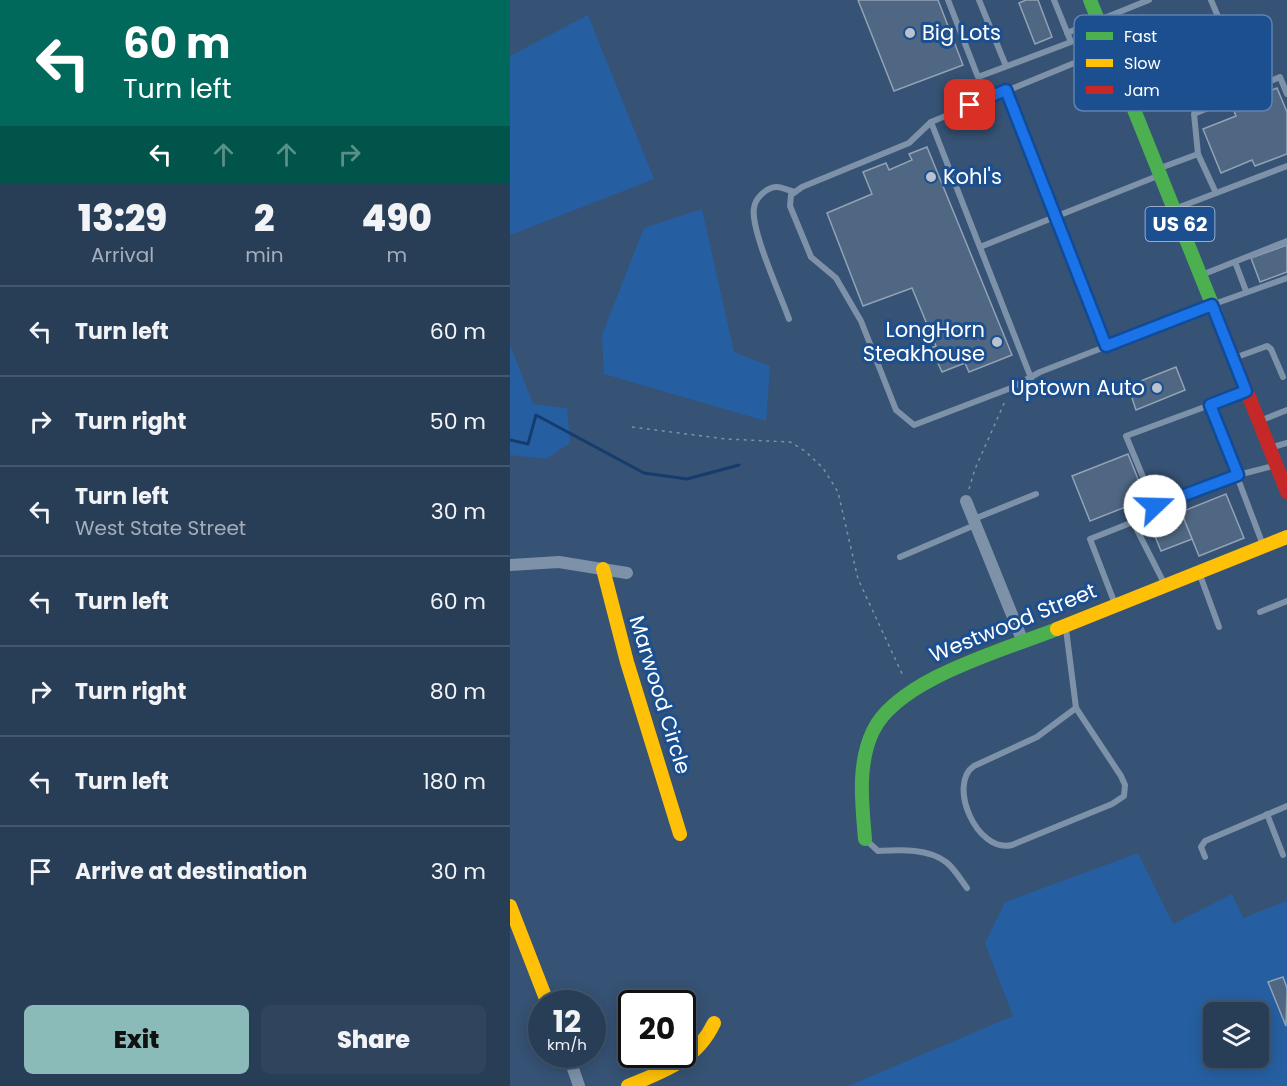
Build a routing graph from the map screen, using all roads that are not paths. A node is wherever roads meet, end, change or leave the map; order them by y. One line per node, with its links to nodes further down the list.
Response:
1 (948, 0): 13 (lane)
2 (980, 0): 13 (lane)
3 (1054, 0): 11 (lane)
4 (1090, 0): 7 (main road, US 62)
5 (1149, 0): 8 (lane)
6 (1211, 0): 9 (lane)
7 (1096, 15)
8 (1115, 15)
9 (1217, 15)
10 (1074, 31): 11 (lane)
11 (1067, 33): 13 (lane)
12 (1074, 63): 15 (lane)
13 (1006, 66)
14 (1272, 80): 16 (lane)
15 (1006, 90): 19 (lane); 26 (lane)
16 (1287, 94)
17 (1135, 111): 22 (main road, US 62)
18 (1201, 111): 20 (lane)
19 (931, 122): 23 (lane); 28 (lane)
20 (1198, 154): 22 (lane); 24 (lane)
21 (1287, 166): 24 (lane)
22 (1159, 172): 25 (main road, US 62); 26 (lane)
23 (795, 192): 34 (lane); 37 (lane)
24 (1216, 194): 25 (lane)
25 (1174, 210): 30 (main road, US 62)
26 (1055, 217): 28 (lane); 35 (lane)
27 (1287, 241): 29 (lane)
28 (980, 247): 37 (lane)
29 (1234, 262): 30 (lane); 32 (lane)
30 (1200, 276): 33 (main road, US 62)
31 (1287, 279): 32 (lane)
32 (1246, 291): 33 (lane)
33 (1212, 305): 35 (lane); 36 (main road, US 62)
34 (789, 319)
35 (1106, 346): 37 (lane)
36 (1233, 358): 38 (lane); 39 (main road, US 62)
37 (1031, 378)
38 (1283, 378)
39 (1246, 391): 40 (lane); 42 (main road, US 62)
40 (1210, 405): 46 (lane); 46 (lane)
41 (1287, 410): 42 (lane)
42 (1259, 421): 44 (main road, US 62)
43 (1287, 443): 44 (lane)
44 (1269, 448): 45 (main road, US 62)
45 (1276, 466): 46 (lane); 47 (main road, US 62)
46 (1238, 475): 52 (lane)
47 (1287, 492)
48 (1036, 494): 50 (lane)
49 (966, 501): 50 (street)
50 (974, 522): 53 (lane); 64 (street)
51 (1287, 537): 52 (main road, Westwood Street)
52 (1263, 546): 56 (main road, Westwood Street)
53 (900, 556)
54 (510, 566): 55 (street)
55 (603, 568): 57 (street); 68 (main road, Marwood Circle)
56 (1199, 572): 58 (main road, Westwood Street); 63 (lane)
57 (627, 573)
58 (1165, 585): 60 (main road, Westwood Street); 60 (lane)
59 (1287, 601): 61 (lane)
60 (1115, 604): 62 (main road, Westwood Street)
61 (1260, 612)
62 (1065, 624): 64 (main road, Westwood Street); 65 (lane)
63 (1219, 627)
64 (1023, 642): 69 (main road, Westwood Street)
65 (1076, 708): 65 (lane)
66 (1287, 806): 67 (lane)
67 (1267, 814): 70 (lane); 71 (lane)
68 (680, 834)
69 (865, 839): 73 (lane)
70 (1285, 854): 72 (lane)
71 (1205, 857)
72 (1287, 864)
73 (967, 888)
74 (510, 906): 75 (main road)
75 (543, 990)
76 (714, 1023): 79 (main road)
77 (573, 1068): 78 (street)
78 (579, 1086)
79 (628, 1086)

